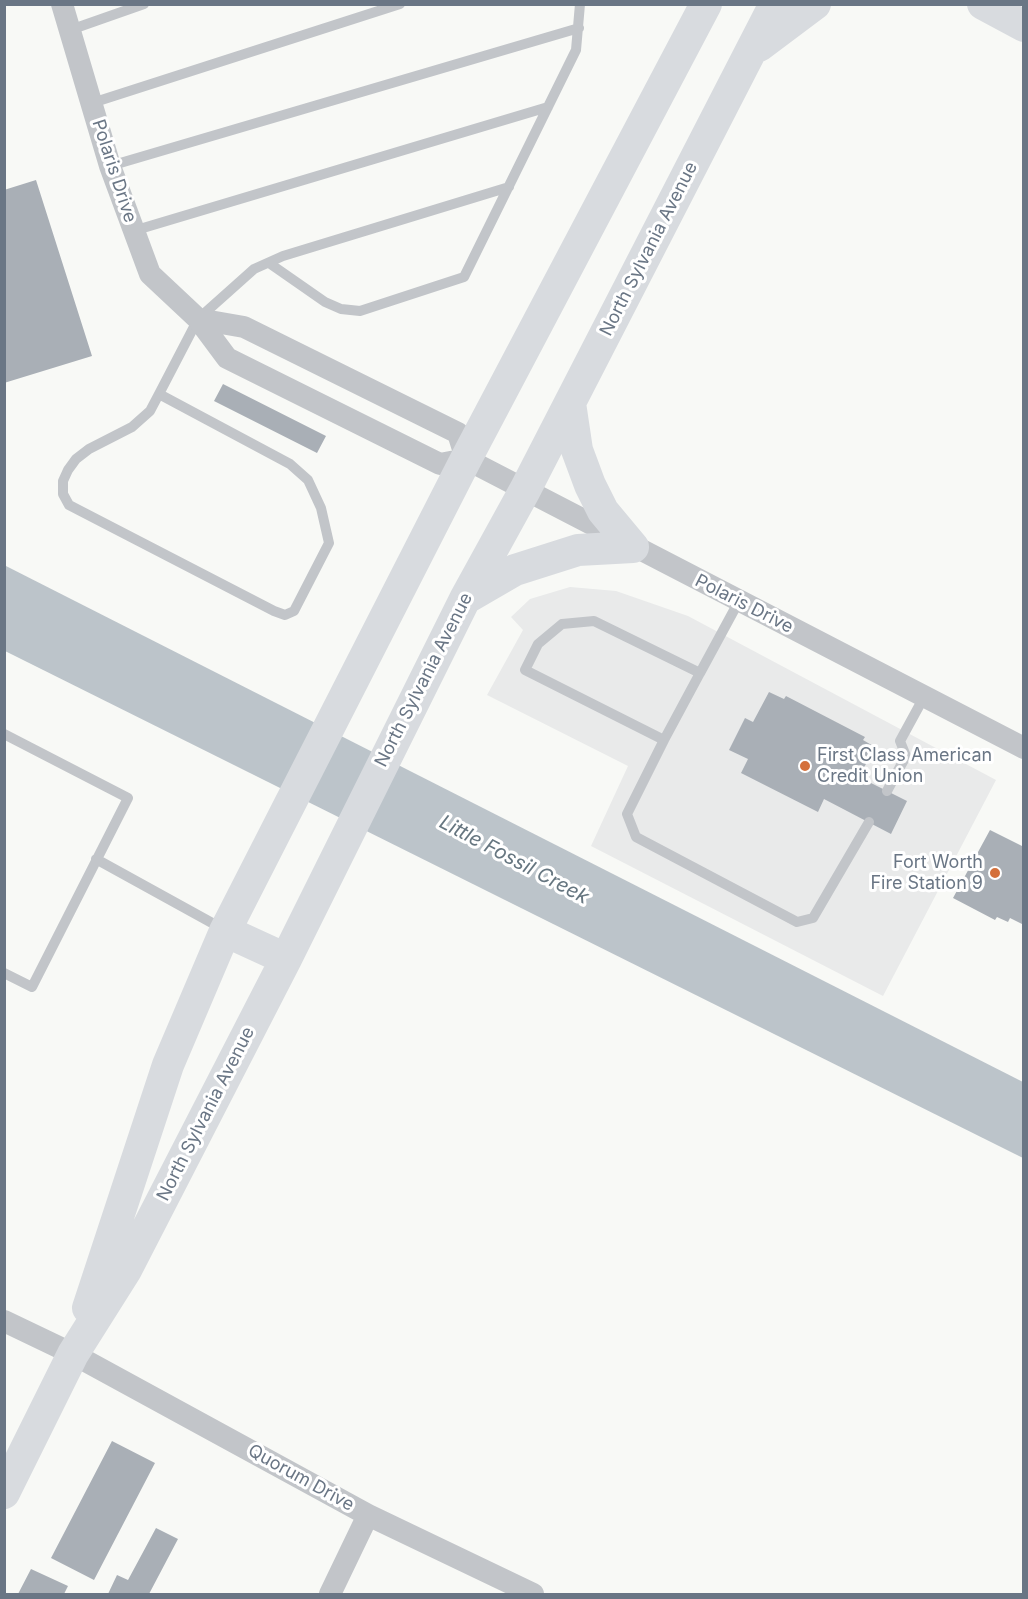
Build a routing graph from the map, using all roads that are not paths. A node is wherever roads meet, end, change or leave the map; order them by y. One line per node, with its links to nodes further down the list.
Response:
1 (62, 4): 11 (street, Polaris Drive)
2 (144, 4): 11 (lane)
3 (400, 4): 13 (lane)
4 (580, 4): 10 (lane)
5 (775, 4): 12 (street, North Sylvania Avenue)
6 (815, 4): 12 (street)
7 (983, 4): 9 (street)
8 (701, 10): 22 (street, North Sylvania Avenue)
9 (1023, 26)
10 (579, 28): 14 (lane); 15 (lane)
11 (70, 30): 13 (street, Polaris Drive)
12 (747, 56): 21 (street, North Sylvania Avenue)
13 (92, 103): 15 (street, Polaris Drive)
14 (548, 107): 16 (lane); 17 (lane)
15 (110, 166): 17 (street, Polaris Drive)
16 (509, 187): 18 (lane); 18 (lane)
17 (133, 231): 19 (street, Polaris Drive)
18 (269, 262): 19 (lane)
19 (198, 319): 20 (lane); 22 (street); 22 (street, Polaris Drive)
20 (159, 394): 20 (lane)
21 (570, 403): 23 (street, North Sylvania Avenue); 24 (street)
22 (466, 459): 23 (street, Polaris Drive); 35 (street, North Sylvania Avenue)
23 (525, 490): 24 (street, Polaris Drive); 25 (street, North Sylvania Avenue)
24 (633, 547): 25 (street); 26 (street, Polaris Drive)
25 (465, 599): 36 (street, North Sylvania Avenue)
26 (739, 601): 27 (lane); 28 (street, Polaris Drive)
27 (700, 673): 30 (lane); 30 (lane)
28 (924, 697): 31 (street, Polaris Drive); 32 (lane)
29 (4, 734): 34 (lane)
30 (664, 740): 33 (lane)
31 (1019, 742)
32 (887, 791)
33 (870, 822)
34 (96, 859): 35 (lane); 37 (lane)
35 (225, 931): 36 (street); 39 (street, North Sylvania Avenue)
36 (286, 959): 39 (street, North Sylvania Avenue)
37 (4, 973)
38 (4, 1321): 39 (street, Quorum Drive)
39 (73, 1354): 40 (street, North Sylvania Avenue); 41 (street, Quorum Drive)
40 (4, 1493)
41 (368, 1515): 42 (street); 43 (street, Quorum Drive)
42 (330, 1594)
43 (533, 1594)

